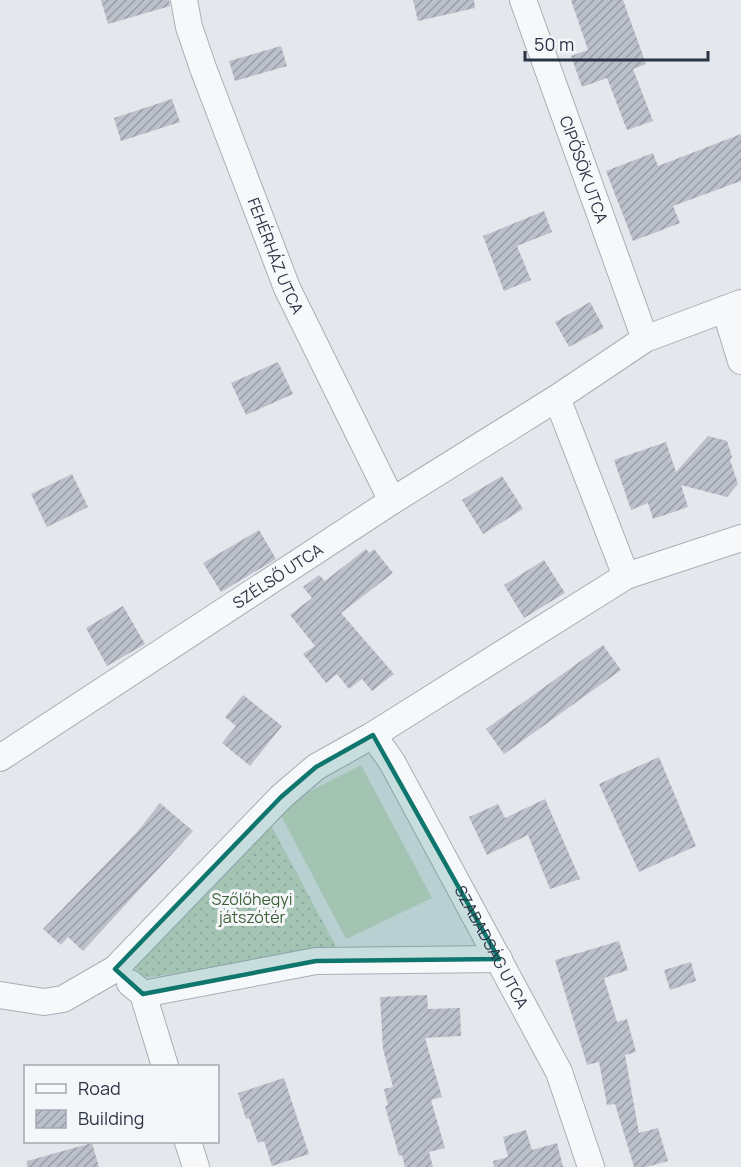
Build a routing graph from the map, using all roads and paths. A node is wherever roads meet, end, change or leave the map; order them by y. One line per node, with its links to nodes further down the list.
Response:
1 (184, 0): 7 (street, FEHÉRHÁZ UTCA)
2 (523, 0): 4 (street, CIPŐSÖK UTCA)
3 (733, 306): 4 (street, SZÉLSŐ UTCA); 5 (street)
4 (645, 339): 6 (street, SZÉLSŐ UTCA)
5 (741, 361)
6 (557, 398): 7 (street, SZÉLSŐ UTCA); 9 (street)
7 (392, 501): 11 (street, SZÉLSŐ UTCA)
8 (741, 538): 9 (street)
9 (626, 576): 10 (street)
10 (373, 735): 12 (street, SZABADSÁG UTCA); 13 (street)
11 (0, 758)
12 (499, 959): 14 (street); 19 (street, SZABADSÁG UTCA)
13 (115, 969): 14 (street); 15 (street)
14 (143, 994): 16 (street)
15 (0, 995)
16 (165, 1065)
17 (188, 1143): 18 (street)
18 (196, 1167)
19 (591, 1167)

